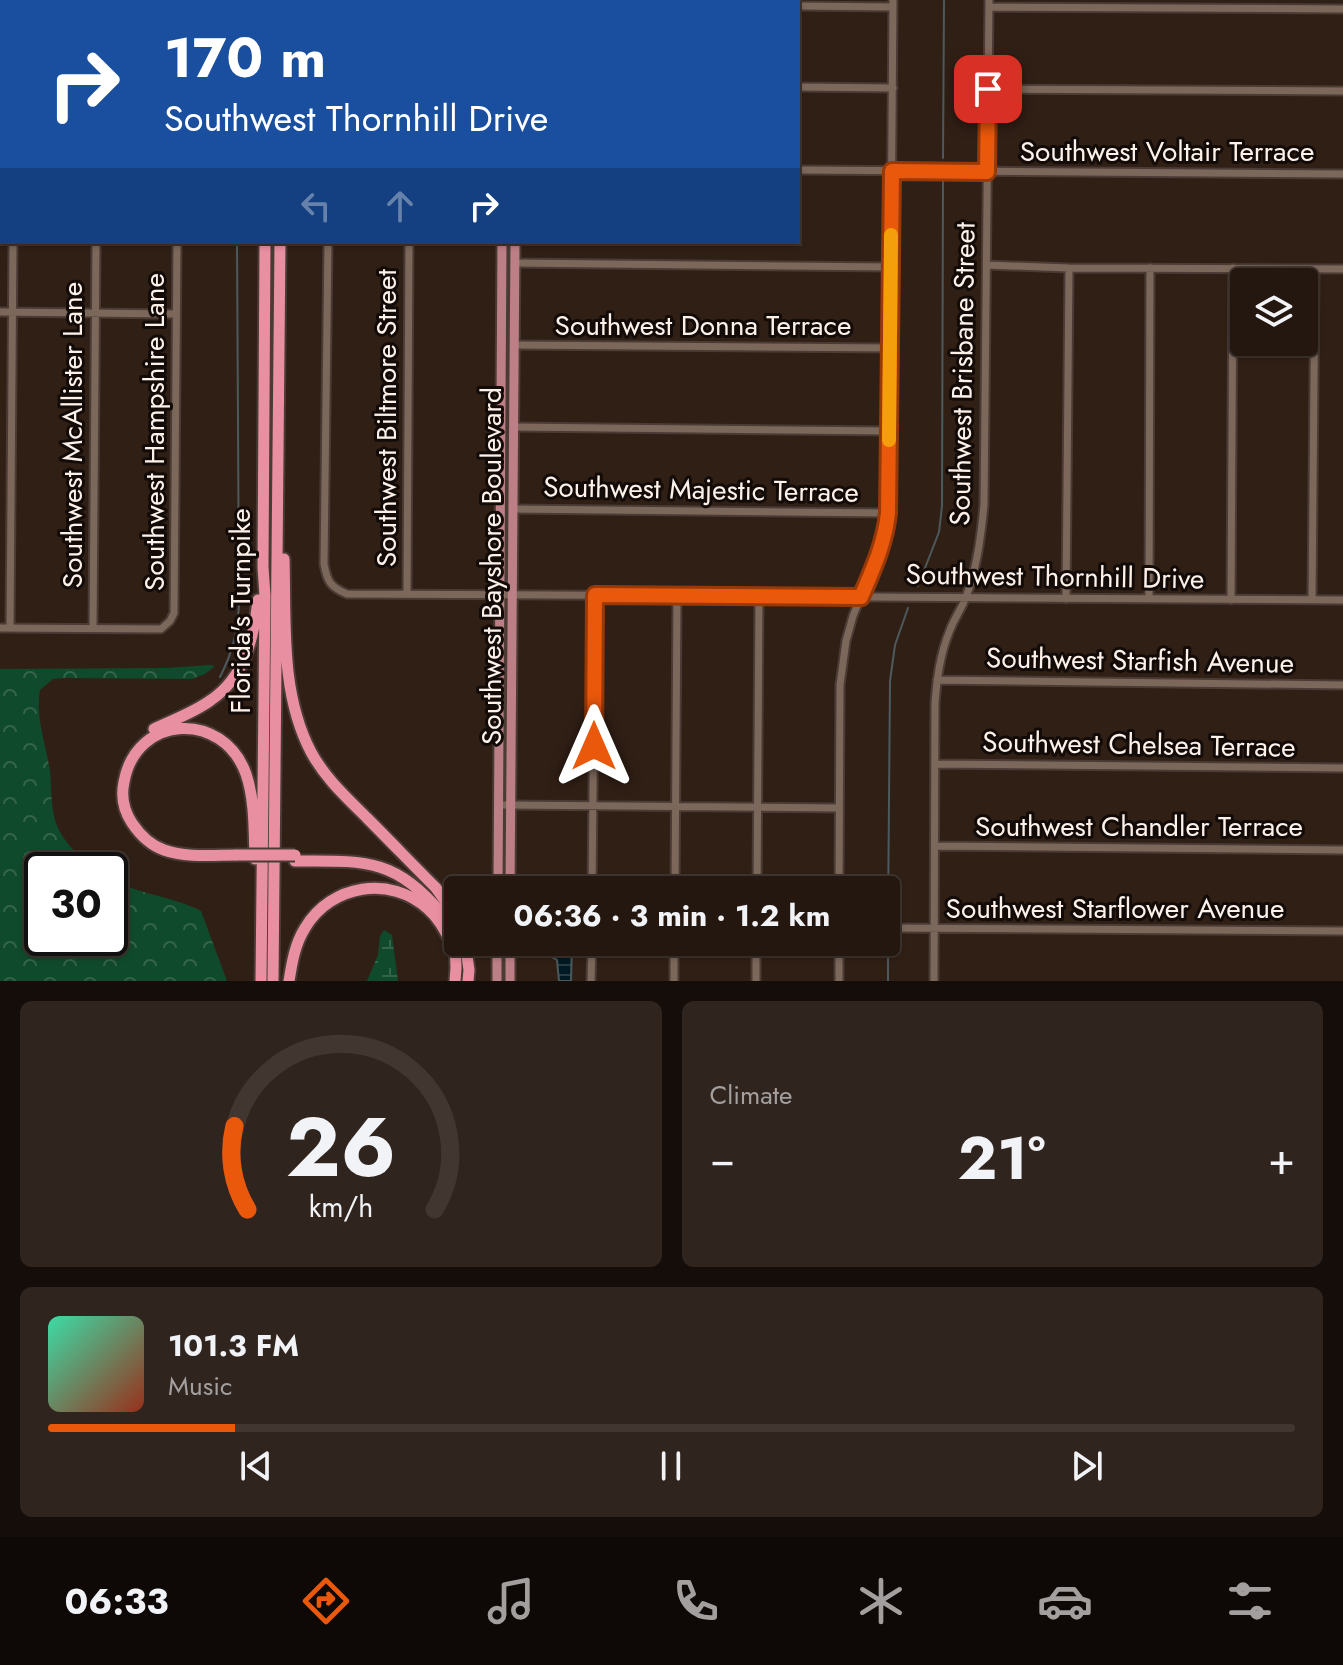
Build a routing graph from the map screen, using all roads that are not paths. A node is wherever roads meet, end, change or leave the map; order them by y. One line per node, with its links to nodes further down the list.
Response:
1 (893, 3): 3 (street); 6 (street)
2 (989, 3): 4 (street); 7 (street, Southwest Brisbane Street)
3 (800, 6)
4 (1343, 9)
5 (800, 87): 6 (street)
6 (893, 88): 10 (street)
7 (988, 89): 8 (street); 11 (street, Southwest Brisbane Street)
8 (1343, 91)
9 (800, 170): 10 (street, Southwest Voltair Terrace)
10 (892, 171): 11 (street, Southwest Voltair Terrace); 24 (street)
11 (987, 172): 12 (street, Southwest Voltair Terrace); 23 (street, Southwest Brisbane Street)
12 (1343, 174)
13 (13, 244): 31 (street)
14 (96, 244): 32 (street, Southwest McAllister Lane)
15 (177, 244): 33 (street, Southwest Hampshire Lane)
16 (265, 244): 46 (highway, Florida's Turnpike)
17 (280, 244): 42 (highway, Florida's Turnpike)
18 (328, 244): 47 (street, Southwest Thornhill Drive)
19 (409, 244): 47 (street, Southwest Biltmore Street)
20 (502, 244): 38 (main road, Southwest Bayshore Boulevard)
21 (515, 244): 22 (main road, Southwest Bayshore Boulevard)
22 (515, 263): 24 (street); 34 (main road, Southwest Bayshore Boulevard)
23 (987, 265): 25 (street); 54 (street, Southwest Brisbane Street)
24 (891, 267): 35 (street)
25 (1069, 268): 26 (street); 55 (street)
26 (1150, 268): 27 (street); 56 (street)
27 (1230, 268)
28 (1343, 269): 29 (street)
29 (1318, 270)
30 (0, 312): 31 (street)
31 (12, 312): 32 (street); 61 (street)
32 (95, 312): 33 (street); 62 (street, Southwest McAllister Lane)
33 (176, 314): 62 (street, Southwest Hampshire Lane)
34 (515, 345): 35 (street, Southwest Donna Terrace); 39 (main road, Southwest Bayshore Boulevard)
35 (891, 348): 40 (street)
36 (1232, 356): 57 (street)
37 (1314, 356): 58 (street)
38 (501, 368): 39 (main road); 41 (main road, Southwest Bayshore Boulevard)
39 (514, 427): 40 (street); 43 (main road, Southwest Bayshore Boulevard)
40 (889, 431): 45 (street)
41 (501, 446): 43 (main road); 48 (main road, Southwest Bayshore Boulevard)
42 (279, 470): 83 (highway); 101 (highway, Florida's Turnpike)
43 (513, 493): 44 (main road, Southwest Bayshore Boulevard)
44 (513, 509): 45 (street, Southwest Majestic Terrace); 49 (main road, Southwest Bayshore Boulevard)
45 (888, 513): 53 (street)
46 (263, 567): 75 (highway); 98 (highway, Florida's Turnpike)
47 (407, 594): 48 (street, Southwest Thornhill Drive)
48 (499, 594): 49 (street, Southwest Thornhill Drive); 67 (main road, Southwest Bayshore Boulevard)
49 (513, 594): 50 (street, Southwest Thornhill Drive); 68 (main road, Southwest Bayshore Boulevard)
50 (595, 595): 51 (street, Southwest Thornhill Drive); 69 (street)
51 (677, 596): 52 (street, Southwest Thornhill Drive); 70 (street)
52 (759, 596): 53 (street, Southwest Thornhill Drive); 71 (street)
53 (861, 597): 54 (street, Southwest Thornhill Drive); 72 (street)
54 (966, 597): 55 (street, Southwest Thornhill Drive); 63 (street, Southwest Brisbane Street)
55 (1066, 599): 56 (street, Southwest Thornhill Drive)
56 (1149, 599): 57 (street, Southwest Thornhill Drive)
57 (1231, 600): 58 (street, Southwest Thornhill Drive)
58 (1312, 600): 59 (street, Southwest Thornhill Drive)
59 (1343, 600)
60 (0, 628): 61 (street)
61 (10, 628): 62 (street)
62 (93, 628)
63 (937, 680): 64 (street, Southwest Starfish Avenue); 65 (street, Southwest Brisbane Street)
64 (1343, 685)
65 (935, 764): 66 (street, Southwest Chelsea Terrace); 73 (street, Southwest Brisbane Street)
66 (1343, 768)
67 (498, 805): 68 (street); 77 (main road, Southwest Bayshore Boulevard)
68 (511, 805): 69 (street); 78 (main road, Southwest Bayshore Boulevard)
69 (593, 807): 70 (street); 79 (street)
70 (675, 807): 71 (street); 80 (street)
71 (757, 808): 72 (street); 81 (street)
72 (839, 808): 82 (street)
73 (935, 846): 74 (street, Southwest Chandler Terrace); 88 (street, Southwest Brisbane Street)
74 (1343, 850)
75 (237, 858): 76 (highway, bridge); 98 (highway)
76 (295, 858): 84 (highway); 85 (highway)
77 (498, 876)
78 (510, 876)
79 (592, 876)
80 (675, 876)
81 (757, 876)
82 (839, 876)
83 (444, 899)
84 (444, 900)
85 (444, 917)
86 (444, 926): 102 (highway)
87 (900, 928): 88 (street, Southwest Starflower Avenue)
88 (934, 929): 89 (street, Southwest Starflower Avenue); 110 (street, Southwest Brisbane Street)
89 (1343, 931)
90 (459, 956): 103 (highway)
91 (464, 956): 104 (highway)
92 (497, 956): 99 (main road)
93 (510, 956): 105 (main road)
94 (592, 956): 106 (street)
95 (674, 956): 107 (street)
96 (756, 956): 108 (street)
97 (839, 956): 109 (street)
98 (261, 957): 100 (highway, Florida's Turnpike)
99 (497, 980)
100 (261, 981)
101 (273, 981)
102 (289, 981)
103 (455, 981)
104 (468, 981)
105 (510, 981)
106 (591, 981)
107 (674, 981)
108 (756, 981)
109 (839, 981)
110 (934, 981)

